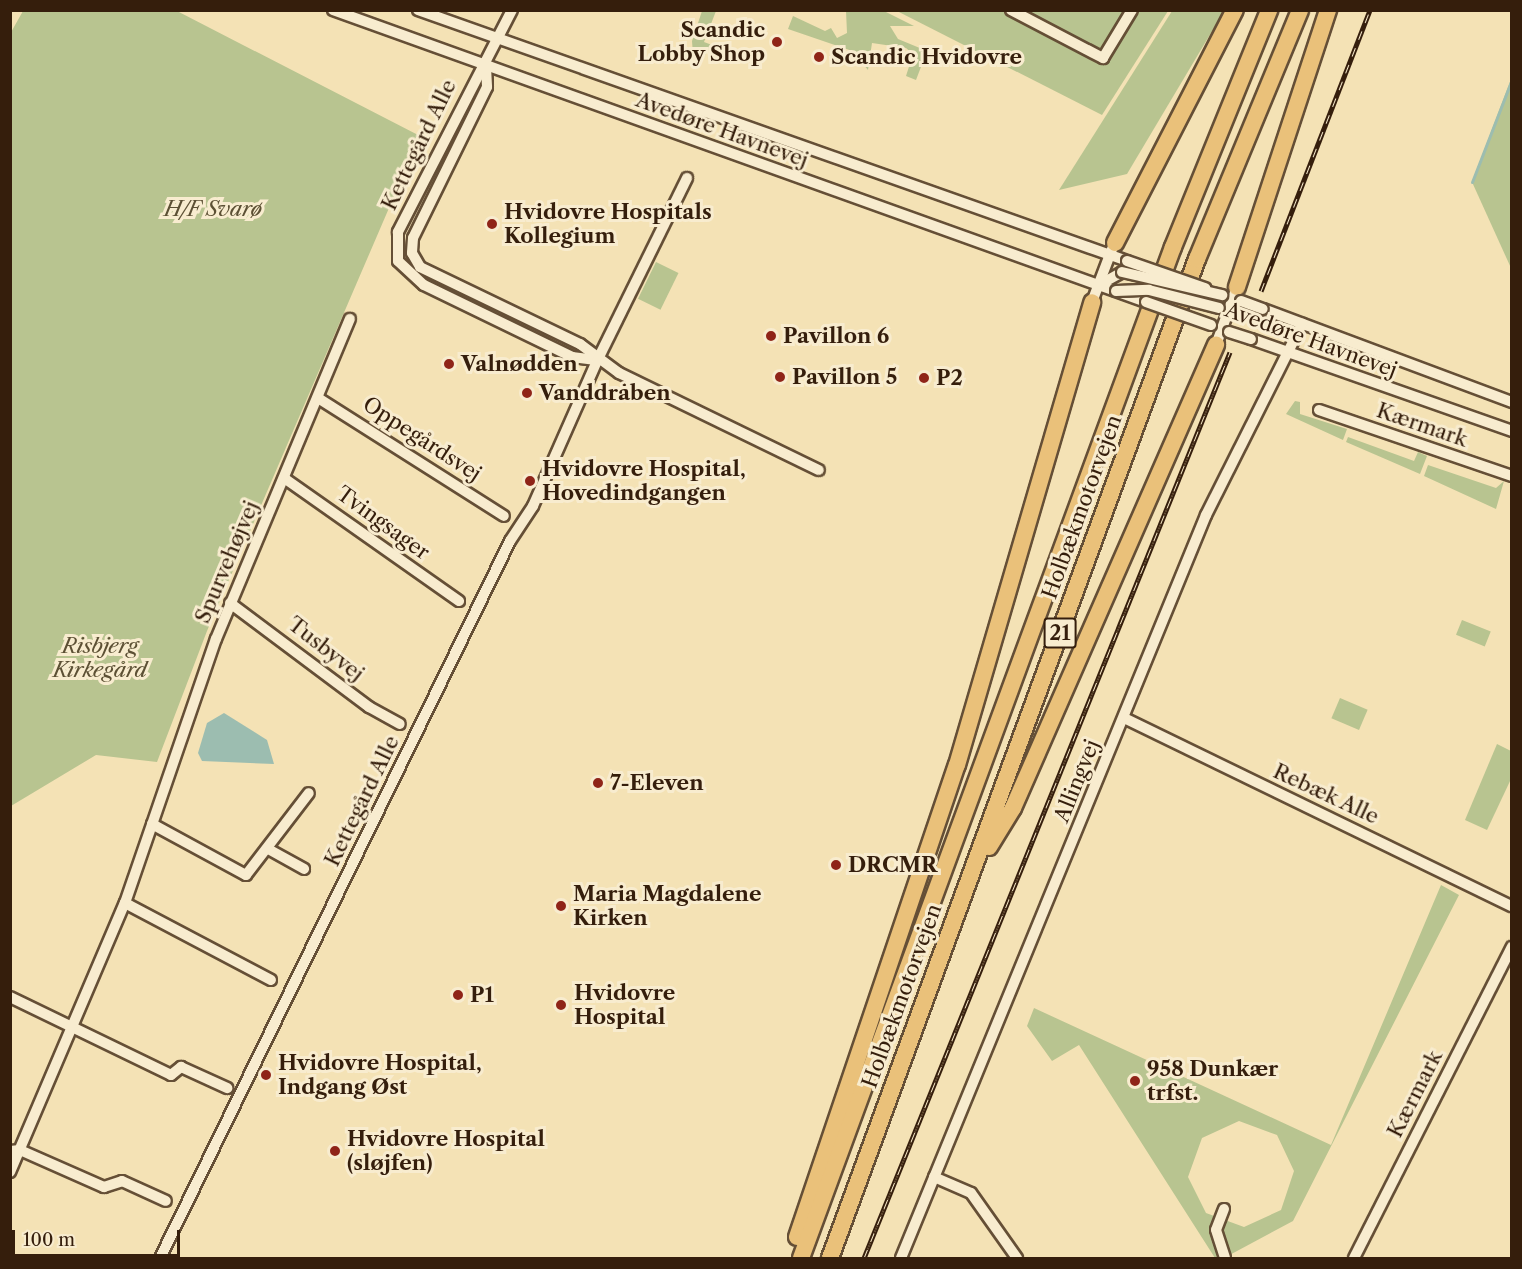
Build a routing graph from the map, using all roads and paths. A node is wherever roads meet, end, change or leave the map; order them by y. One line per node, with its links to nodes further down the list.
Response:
1 (333, 10): 11 (street, Avedøre Havnevej)
2 (418, 10): 10 (street, Avedøre Havnevej)
3 (512, 10): 10 (street)
4 (1011, 10): 5 (street)
5 (1132, 10)
6 (1235, 10): 13 (highway)
7 (1269, 10): 56 (highway, Holbækmotorvejen / 21)
8 (1300, 10): 41 (highway, Holbækmotorvejen / 21)
9 (1328, 10): 17 (highway)
10 (500, 39): 11 (street); 13 (street, Avedøre Havnevej)
11 (486, 67): 14 (street, Avedøre Havnevej); 24 (street, Kettegård Alle); 24 (street, Kettegård Alle)
12 (687, 178): 24 (street, Kettegård Alle)
13 (1112, 249): 14 (street); 16 (street, Avedøre Havnevej, bridge)
14 (1098, 285): 15 (street, Avedøre Havnevej); 16 (street, bridge); 18 (street)
15 (1116, 291): 17 (street, bridge); 21 (street, Avedøre Havnevej, bridge)
16 (1222, 295): 17 (street, Avedøre Havnevej)
17 (1237, 296): 20 (street, Avedøre Havnevej, bridge); 21 (street)
18 (1092, 302): 55 (highway)
19 (350, 319): 25 (street, Spurvehøjvej)
20 (1302, 324): 23 (street, Allingvej); 26 (street, Avedøre Havnevej)
21 (1221, 328): 22 (street); 23 (street, Avedøre Havnevej, bridge)
22 (1215, 345): 41 (highway)
23 (1289, 353): 28 (street, Avedøre Havnevej); 35 (street, Allingvej)
24 (597, 361): 29 (street); 54 (street, Kettegård Alle)
25 (318, 398): 31 (street, Spurvehøjvej); 32 (street, Oppegårdsvej)
26 (1512, 402)
27 (1319, 410): 30 (street, Kærmark)
28 (1512, 432)
29 (819, 470)
30 (1512, 476)
31 (284, 478): 33 (street, Tvingsager); 34 (street, Spurvehøjvej)
32 (504, 516)
33 (459, 601)
34 (230, 603): 36 (street, Tusbyvej); 38 (street, Spurvehøjvej)
35 (1124, 718): 43 (street, Rebæk Alle); 51 (street, Allingvej)
36 (400, 724)
37 (309, 793): 39 (street)
38 (152, 824): 39 (street); 42 (street, Spurvehøjvej)
39 (270, 850): 40 (street)
40 (304, 869)
41 (969, 878): 57 (highway, Holbækmotorvejen / 21)
42 (125, 903): 45 (street); 47 (street, Spurvehøjvej)
43 (1512, 906)
44 (1512, 948): 61 (street, Kærmark)
45 (271, 980)
46 (10, 997): 47 (street)
47 (74, 1027): 48 (street); 49 (street, Spurvehøjvej)
48 (227, 1088)
49 (15, 1151): 50 (street, Spurvehøjvej); 52 (street)
50 (10, 1172)
51 (934, 1177): 58 (street, Allingvej); 59 (street)
52 (166, 1201)
53 (1224, 1209): 60 (street)
54 (160, 1258)
55 (790, 1258)
56 (801, 1258)
57 (830, 1258)
58 (901, 1258)
59 (1017, 1258)
60 (1225, 1258)
61 (1354, 1258)

